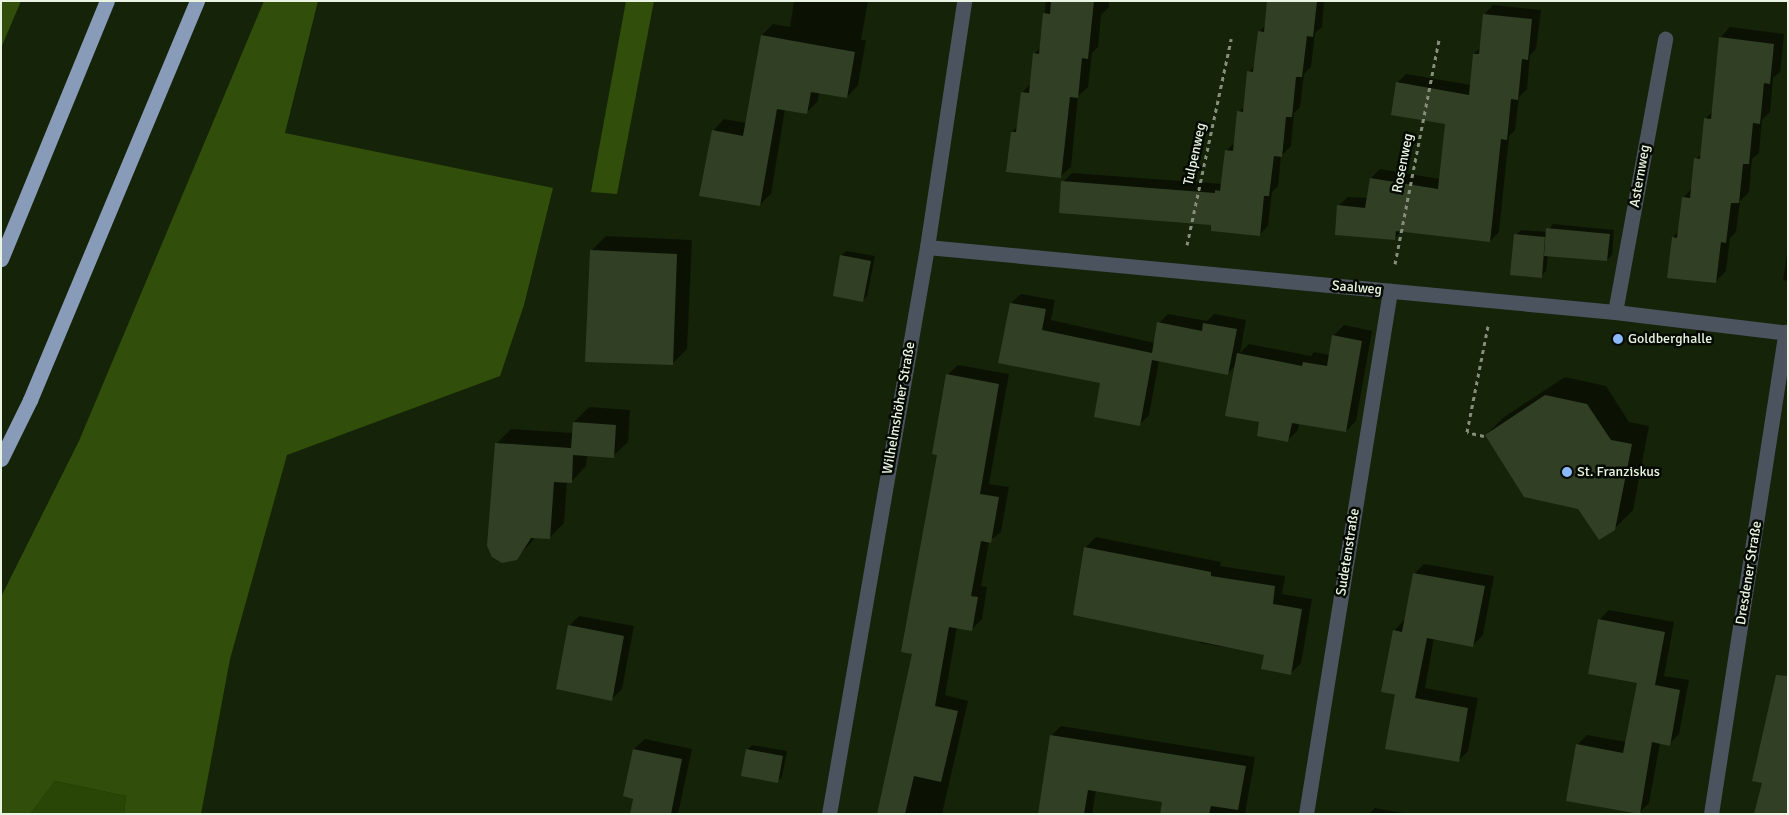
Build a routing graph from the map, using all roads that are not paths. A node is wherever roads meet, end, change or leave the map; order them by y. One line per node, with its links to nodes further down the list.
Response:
1 (107, 1): 6 (highway)
2 (197, 1): 10 (highway)
3 (964, 1): 5 (street, Wilhelmshöher Straße)
4 (1665, 39): 8 (street, Asternweg)
5 (927, 247): 7 (street, Saalweg); 11 (street, Wilhelmshöher Straße)
6 (1, 259)
7 (1390, 291): 8 (street, Saalweg); 12 (street, Sudetenstraße)
8 (1615, 312): 9 (street, Saalweg)
9 (1787, 332): 13 (street, Dresdener Straße)
10 (1, 459)
11 (829, 814)
12 (1306, 814)
13 (1711, 814)

